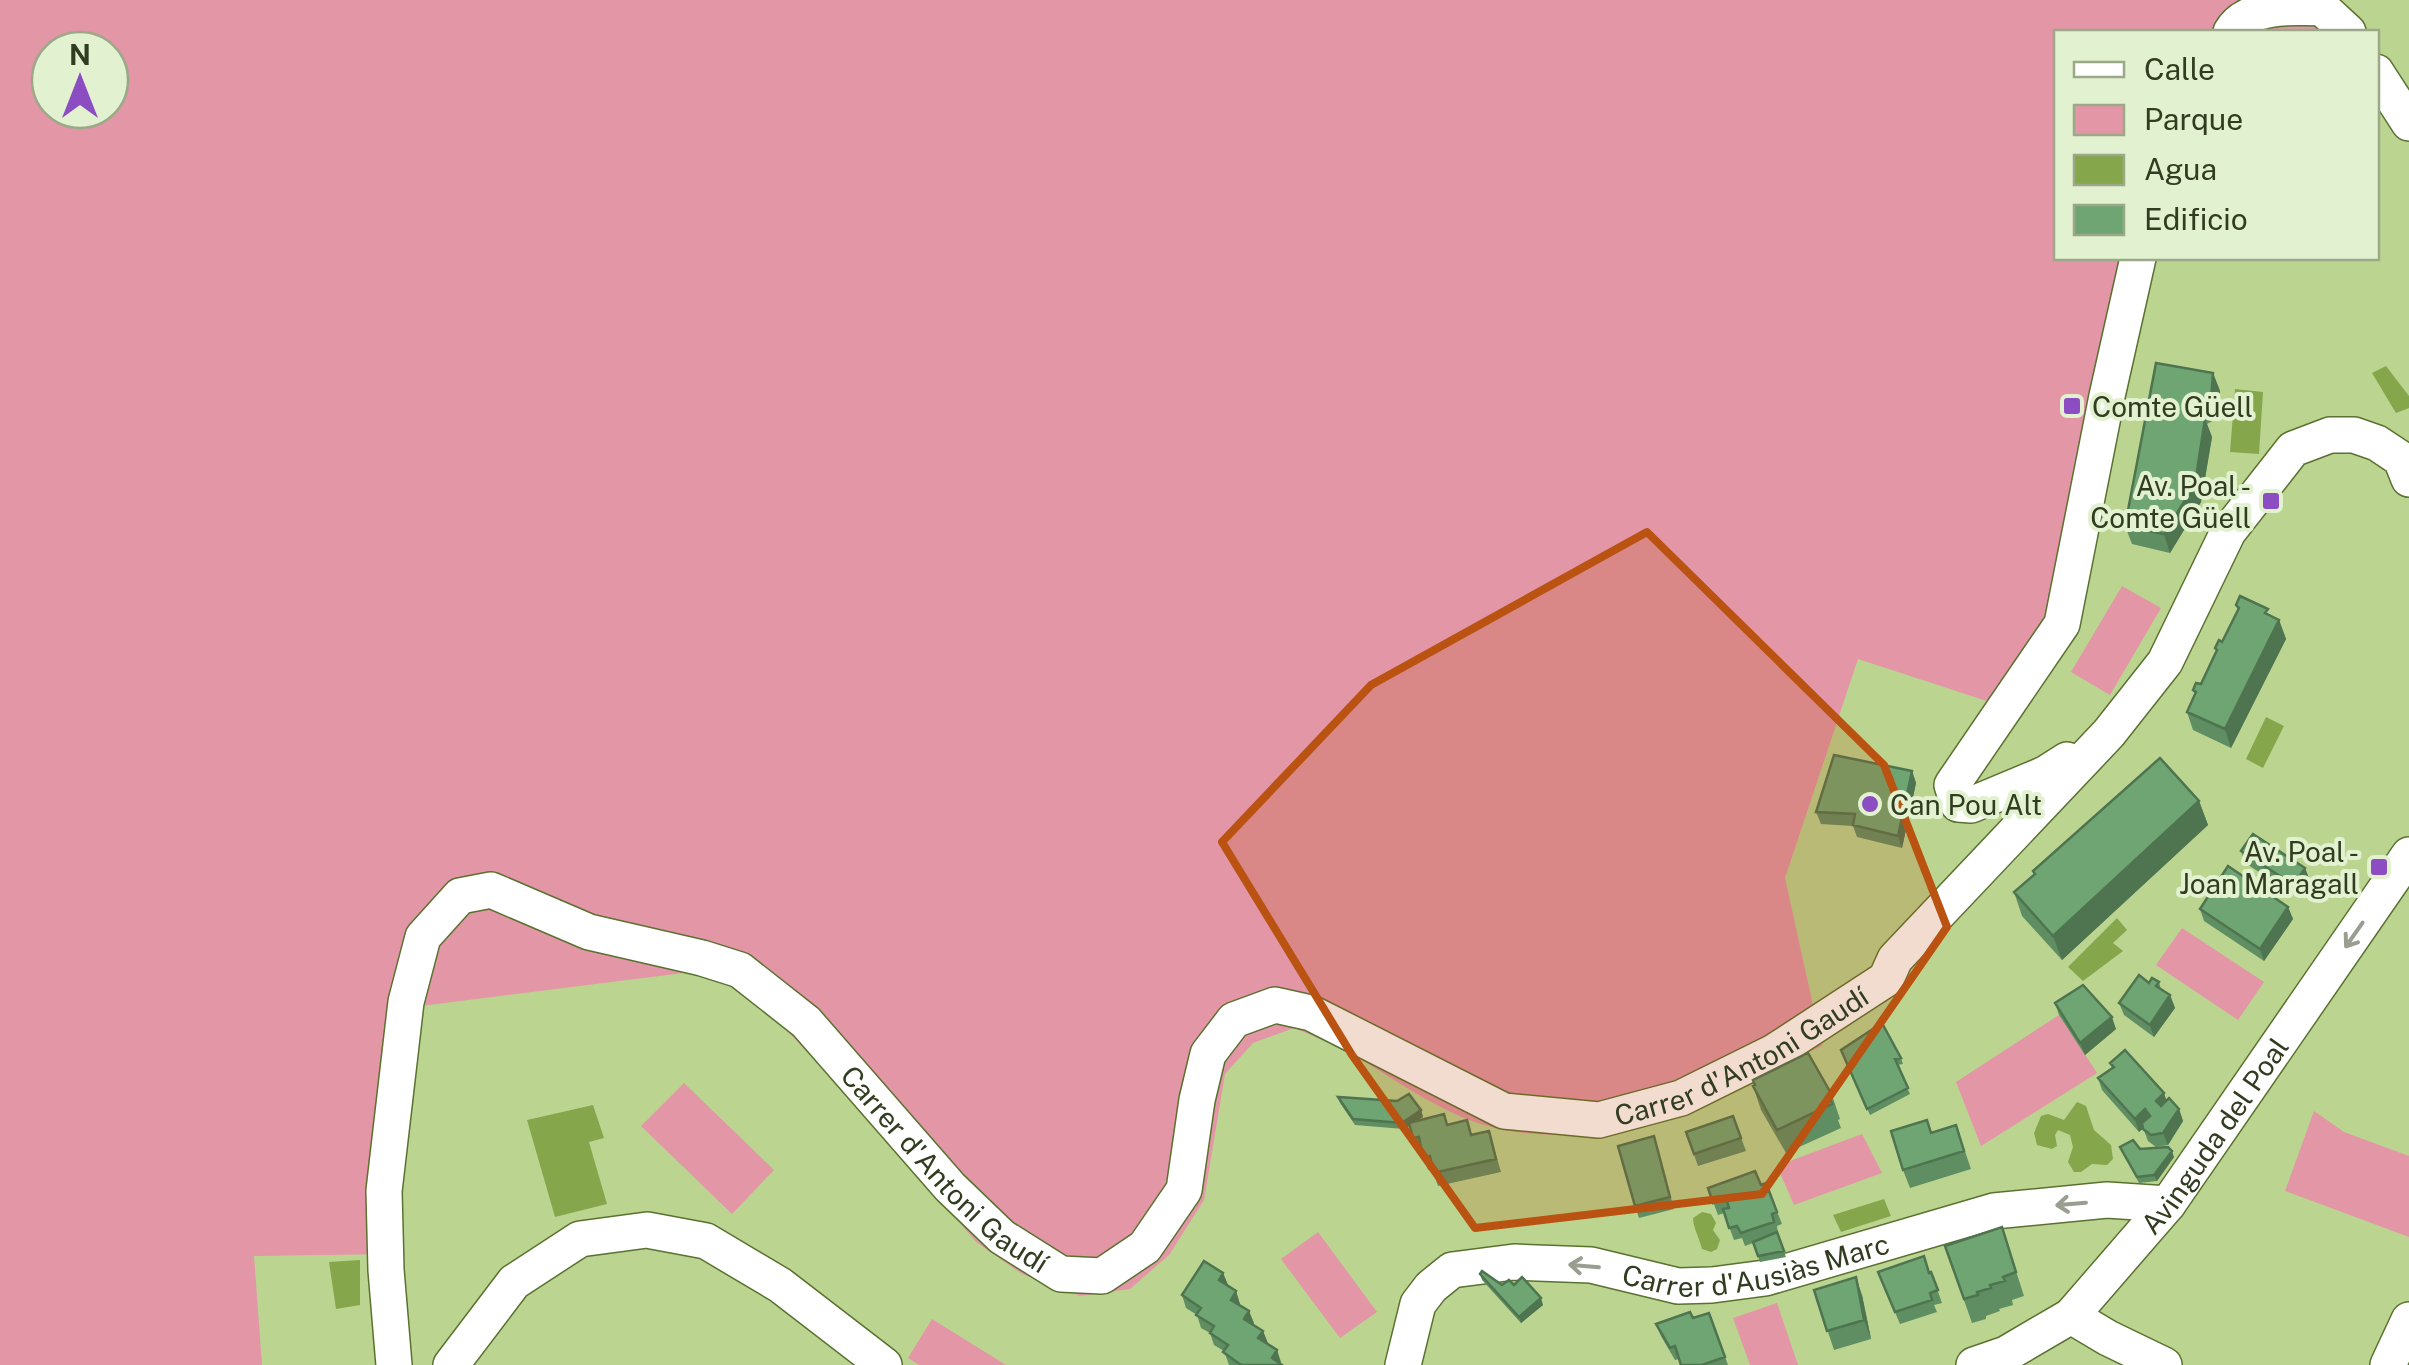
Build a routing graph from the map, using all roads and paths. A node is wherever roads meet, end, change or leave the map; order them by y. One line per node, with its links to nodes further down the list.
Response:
1 (2231, 30): 2 (street)
2 (2346, 30)
3 (2379, 77): 4 (street)
4 (2409, 123)
5 (2138, 260): 7 (street)
6 (2409, 479): 7 (street)
7 (2109, 733): 12 (street, Carrer d'Antoni Gaudí)
8 (2409, 855): 9 (street, Avinguda del Poal, one-way to 9)
9 (2168, 1204): 10 (street, Avinguda del Poal); 15 (street, Carrer d'Ausiàs Marc, one-way to 15)
10 (2071, 1316): 16 (street, Avinguda del Poal); 17 (street)
11 (2409, 1320): 18 (street)
12 (394, 1365)
13 (451, 1365): 14 (street)
14 (884, 1365)
15 (1403, 1365)
16 (1974, 1365)
17 (2164, 1365)
18 (2388, 1365)

